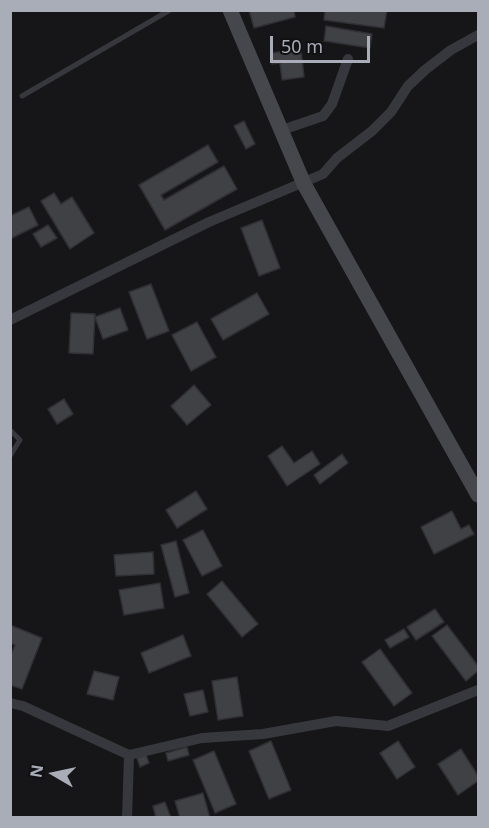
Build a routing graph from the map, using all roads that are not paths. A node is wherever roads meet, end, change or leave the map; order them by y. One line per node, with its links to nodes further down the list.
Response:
1 (170, 10): 5 (lane)
2 (230, 10): 6 (street)
3 (478, 35): 7 (street)
4 (348, 59): 6 (street)
5 (22, 96)
6 (282, 130): 7 (street)
7 (304, 184): 8 (street); 11 (street)
8 (10, 320)
9 (10, 430): 10 (lane)
10 (10, 456)
11 (478, 495)
12 (478, 690): 14 (street)
13 (10, 703): 14 (street)
14 (129, 755): 15 (street)
15 (127, 818)

